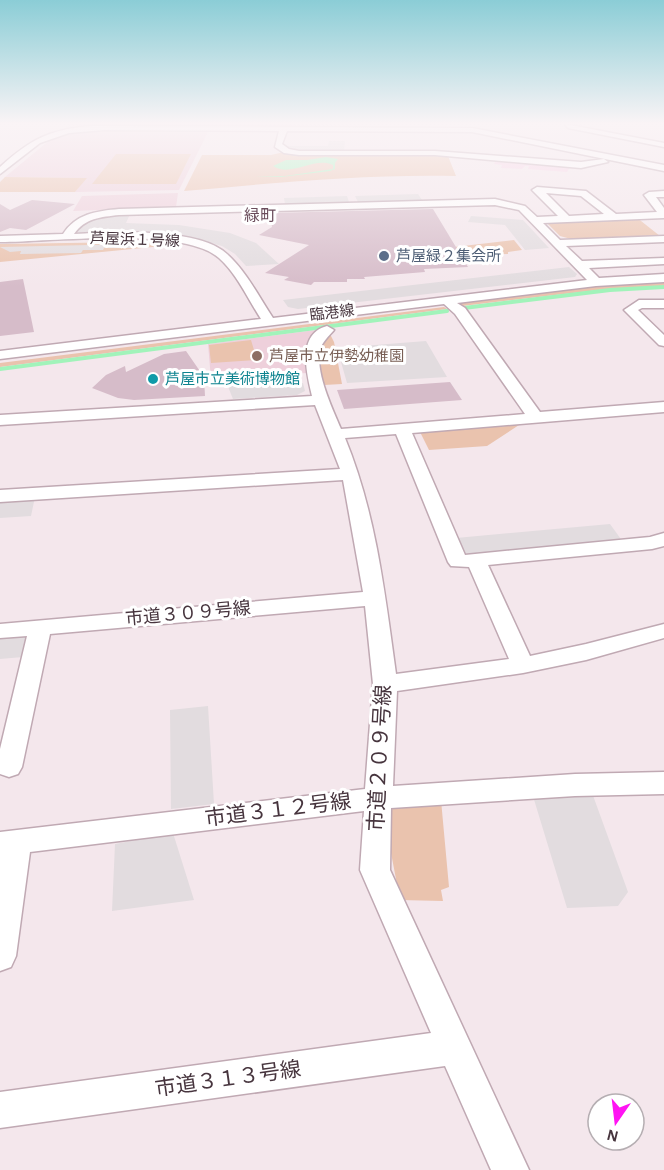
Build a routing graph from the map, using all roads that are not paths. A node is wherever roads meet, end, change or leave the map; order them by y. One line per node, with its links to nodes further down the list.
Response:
1 (642, 186): 2 (street)
2 (664, 188)
3 (664, 194): 4 (street)
4 (664, 214): 5 (street)
5 (614, 217): 6 (street); 6 (street)
6 (567, 219): 7 (street)
7 (534, 220): 8 (street); 11 (street)
8 (66, 238): 9 (street, 芦屋浜１号線); 18 (street, 芦屋浜１号線)
9 (0, 239)
10 (664, 239): 11 (street)
11 (556, 243): 13 (street)
12 (664, 261): 13 (street)
13 (578, 265): 15 (street)
14 (664, 278): 15 (street, 臨港線)
15 (596, 282): 16 (street, 臨港線)
16 (445, 300): 18 (street, 臨港線); 24 (street)
17 (664, 304): 20 (street)
18 (269, 321): 21 (street, 臨港線)
19 (327, 330): 22 (street, 市道２０９号線)
20 (663, 340)
21 (0, 355)
22 (321, 400): 25 (street); 27 (street, 市道２０９号線)
23 (664, 407): 24 (street)
24 (536, 417): 26 (street)
25 (0, 420)
26 (402, 428): 27 (street); 31 (street)
27 (334, 434): 28 (street, 市道２０９号線)
28 (351, 474): 29 (street); 32 (street, 市道２０９号線)
29 (0, 496)
30 (664, 539): 31 (street)
31 (476, 561): 36 (street)
32 (375, 598): 33 (street, 市道３０９号線); 37 (street, 市道２０９号線)
33 (40, 627): 34 (street, 市道３０９号線); 38 (street)
34 (0, 631)
35 (664, 631): 36 (street)
36 (523, 665): 37 (street)
37 (385, 684): 40 (street, 市道２０９号線)
38 (9, 766)
39 (664, 783): 40 (street, 市道３１２号線)
40 (378, 798): 41 (street, 市道３１２号線); 43 (street, 市道２０９号線)
41 (9, 843): 42 (street)
42 (0, 956)
43 (455, 1047): 44 (street, 市道３１３号線); 45 (street, 市道２０９号線)
44 (0, 1110)
45 (510, 1170)

